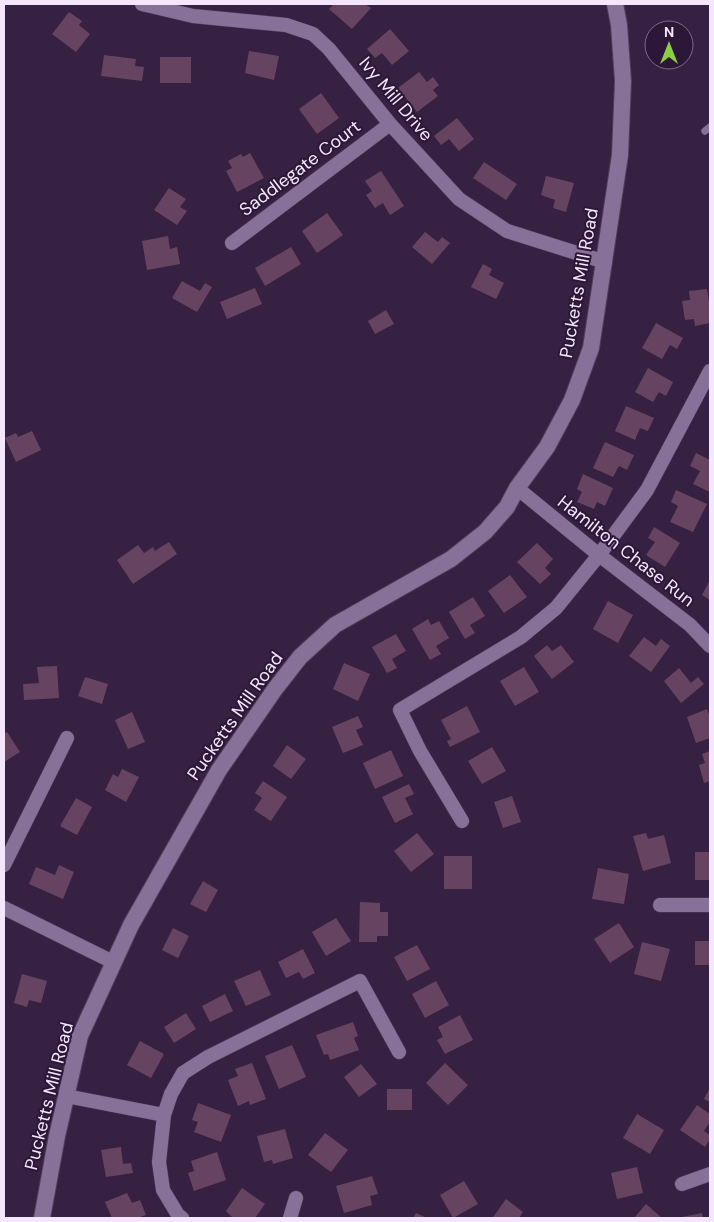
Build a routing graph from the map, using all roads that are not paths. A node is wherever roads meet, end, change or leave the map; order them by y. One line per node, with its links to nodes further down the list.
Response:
1 (142, 4): 3 (street, Ivy Mill Drive)
2 (615, 4): 5 (street, Pucketts Mill Road)
3 (390, 124): 4 (street, Saddlegate Court); 5 (street, Ivy Mill Drive)
4 (232, 243)
5 (605, 262): 7 (street, Pucketts Mill Road)
6 (710, 371): 8 (street)
7 (517, 488): 8 (street, Hamilton Chase Run); 16 (street, Pucketts Mill Road)
8 (599, 555): 9 (street, Hamilton Chase Run); 11 (street)
9 (710, 646)
10 (67, 738): 12 (street)
11 (462, 820)
12 (4, 865)
13 (660, 905): 14 (street)
14 (710, 905)
15 (4, 908): 16 (street)
16 (113, 962): 18 (street, Pucketts Mill Road)
17 (399, 1052): 19 (street)
18 (66, 1096): 19 (street); 23 (street, Pucketts Mill Road)
19 (164, 1116): 24 (street)
20 (710, 1174): 21 (street)
21 (682, 1184)
22 (296, 1198): 25 (street)
23 (42, 1218)
24 (182, 1218)
25 (290, 1218)

